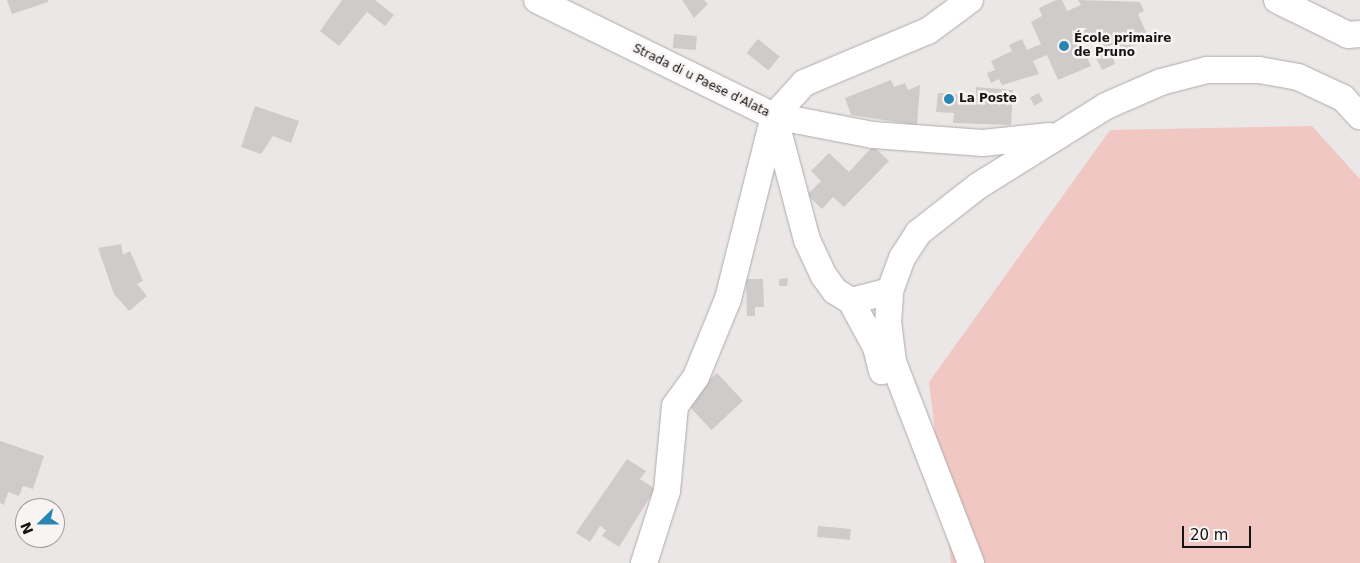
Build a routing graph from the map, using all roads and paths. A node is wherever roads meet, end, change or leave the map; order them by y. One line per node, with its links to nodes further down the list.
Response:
1 (537, 0): 5 (street, Strada di u Paese d'Alata)
2 (970, 0): 5 (street)
3 (1277, 0): 4 (street)
4 (1360, 34)
5 (774, 116): 7 (street, Strada di u Paese d'Alata); 9 (street); 11 (street)
6 (1360, 116): 7 (street)
7 (1053, 136): 8 (street)
8 (890, 291): 9 (street); 10 (street)
9 (852, 301): 10 (street)
10 (905, 397): 12 (street)
11 (644, 563)
12 (971, 563)

